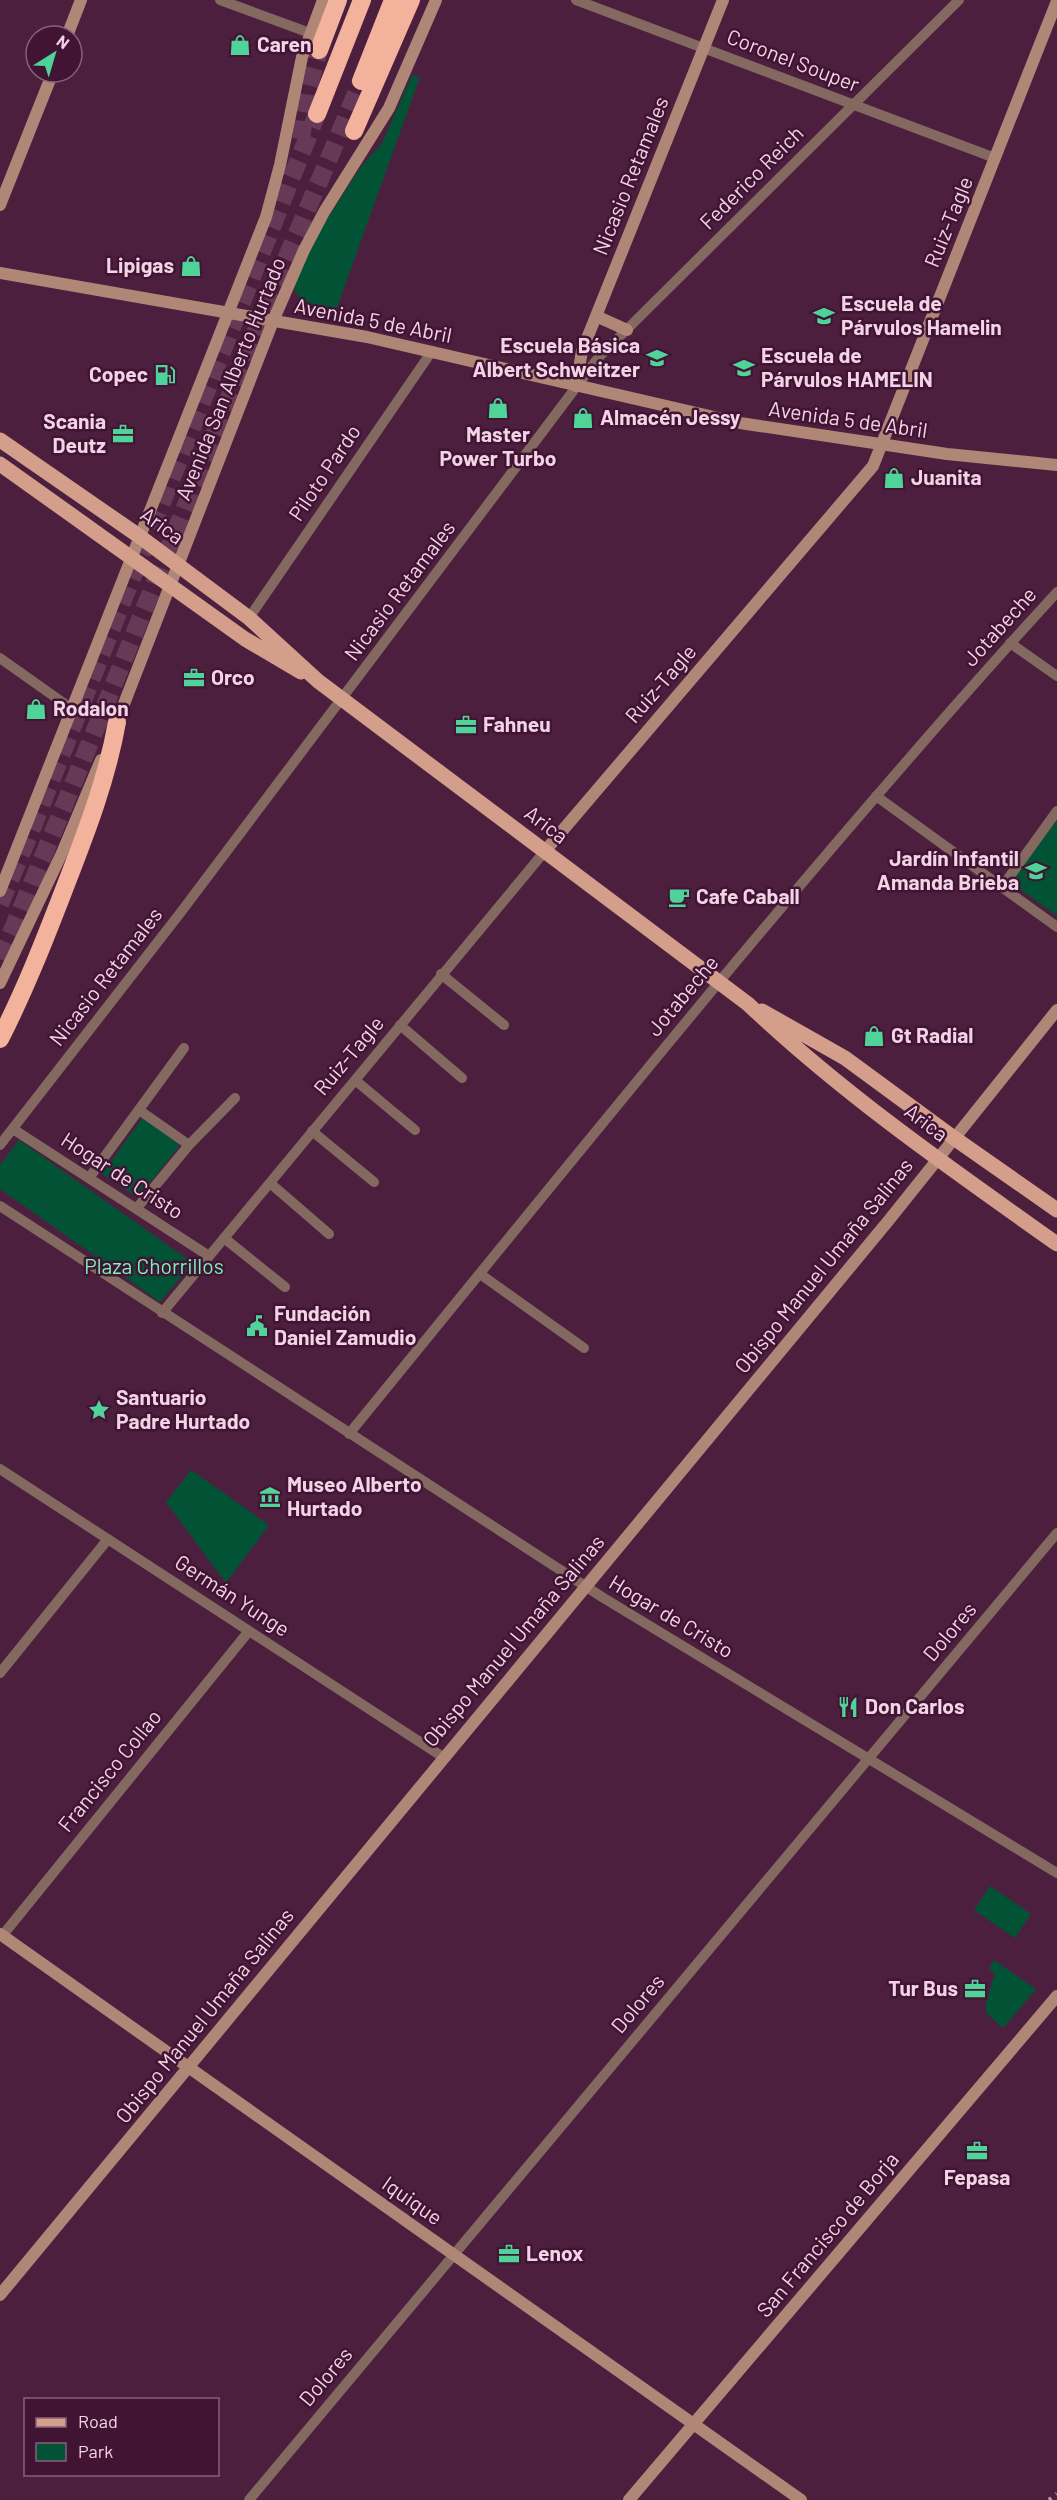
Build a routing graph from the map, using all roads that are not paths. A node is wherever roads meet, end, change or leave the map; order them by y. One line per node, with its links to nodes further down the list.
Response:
1 (81, 0): 13 (street)
2 (220, 0): 14 (street)
3 (323, 0): 14 (street, Avenida San Alberto Hurtado)
4 (338, 0): 16 (highway)
5 (362, 0): 20 (highway)
6 (393, 0): 17 (highway)
7 (411, 0): 21 (highway)
8 (436, 0): 27 (street, Avenida San Alberto Hurtado)
9 (576, 0): 15 (street, Coronel Souper)
10 (723, 0): 15 (street, Nicasio Retamales)
11 (959, 0): 19 (street, Federico Reich)
12 (1057, 1): 22 (street, Ruiz-Tagle)
13 (72, 24)
14 (310, 33): 25 (street, Avenida San Alberto Hurtado)
15 (704, 48): 19 (street, Coronel Souper); 26 (street, Nicasio Retamales)
16 (319, 50)
17 (361, 81)
18 (47, 84): 23 (street)
19 (854, 105): 22 (street, Coronel Souper); 28 (street, Federico Reich)
20 (317, 114)
21 (354, 131)
22 (995, 158): 32 (street, Ruiz-Tagle)
23 (0, 204)
24 (0, 273): 25 (street, Avenida 5 de Abril)
25 (228, 314): 27 (street, Avenida 5 de Abril); 35 (street, Avenida San Alberto Hurtado)
26 (596, 316): 28 (street); 30 (street, Nicasio Retamales)
27 (273, 321): 29 (street, Avenida 5 de Abril); 37 (street, Avenida San Alberto Hurtado)
28 (627, 330): 30 (street, Federico Reich)
29 (432, 351): 30 (street, Avenida 5 de Abril); 40 (street, Piloto Pardo)
30 (576, 386): 32 (street, Avenida 5 de Abril); 45 (street, Nicasio Retamales)
31 (0, 440): 35 (main road, Arica)
32 (882, 445): 34 (street, Avenida 5 de Abril); 50 (street, Ruiz-Tagle)
33 (0, 464): 36 (main road, Arica)
34 (1057, 465)
35 (139, 536): 36 (street, Avenida San Alberto Hurtado); 37 (main road, Arica)
36 (131, 557): 38 (main road, Arica); 46 (street, Avenida San Alberto Hurtado)
37 (178, 564): 38 (street, Avenida San Alberto Hurtado); 40 (main road, Arica)
38 (170, 584): 44 (main road, Arica); 47 (street, Avenida San Alberto Hurtado)
39 (1057, 592): 41 (street, Jotabeche)
40 (249, 618): 44 (main road, Arica)
41 (1010, 643): 43 (street); 48 (street, Jotabeche)
42 (0, 658): 46 (street)
43 (1057, 676)
44 (318, 681): 45 (main road, Arica)
45 (342, 699): 50 (main road, Arica); 68 (street, Nicasio Retamales)
46 (72, 709): 51 (street, Avenida San Alberto Hurtado)
47 (117, 722): 56 (street, Avenida San Alberto Hurtado); 62 (highway)
48 (876, 796): 52 (street); 57 (street, Jotabeche)
49 (1057, 811): 52 (street)
50 (545, 850): 55 (street, Ruiz-Tagle); 57 (main road, Arica)
51 (5, 864): 53 (street, Avenida San Alberto Hurtado)
52 (1002, 887): 54 (street)
53 (0, 891)
54 (1057, 927)
55 (441, 974): 60 (street, Ruiz-Tagle); 61 (street)
56 (0, 983)
57 (719, 983): 58 (main road, Arica); 87 (street, Jotabeche)
58 (748, 1004): 71 (main road, Arica); 74 (main road, Arica)
59 (1057, 1010): 71 (street, Obispo Manuel Umaña Salinas)
60 (400, 1025): 64 (street); 65 (street, Ruiz-Tagle)
61 (504, 1025)
62 (0, 1039)
63 (184, 1048): 67 (street)
64 (462, 1078)
65 (355, 1080): 69 (street); 70 (street, Ruiz-Tagle)
66 (235, 1098): 73 (street)
67 (139, 1110): 73 (street); 75 (street)
68 (13, 1129): 72 (street, Nicasio Retamales); 75 (street, Hogar de Cristo)
69 (416, 1130)
70 (312, 1131): 76 (street); 77 (street, Ruiz-Tagle)
71 (954, 1138): 74 (street, Obispo Manuel Umaña Salinas); 78 (main road, Arica)
72 (0, 1145)
73 (189, 1145): 81 (street)
74 (938, 1159): 85 (main road, Arica); 95 (street, Obispo Manuel Umaña Salinas)
75 (89, 1178): 81 (street, Hogar de Cristo)
76 (374, 1182)
77 (270, 1183): 83 (street); 84 (street, Ruiz-Tagle)
78 (1039, 1197): 79 (main road); 82 (main road, Arica)
79 (1057, 1203)
80 (0, 1206): 89 (street, Hogar de Cristo)
81 (136, 1209): 86 (street, Hogar de Cristo)
82 (1057, 1210)
83 (329, 1234)
84 (224, 1238): 86 (street, Ruiz-Tagle); 88 (street)
85 (1057, 1244)
86 (209, 1256): 89 (street, Ruiz-Tagle)
87 (480, 1274): 90 (street); 91 (street, Jotabeche)
88 (285, 1287)
89 (162, 1313): 91 (street, Hogar de Cristo)
90 (584, 1348)
91 (349, 1434): 95 (street, Hogar de Cristo)
92 (0, 1468): 94 (street, Germán Yunge)
93 (1057, 1533): 99 (street, Dolores)
94 (108, 1539): 96 (street, Germán Yunge); 97 (street)
95 (585, 1586): 98 (street, Obispo Manuel Umaña Salinas); 99 (street, Hogar de Cristo)
96 (249, 1631): 98 (street, Germán Yunge); 101 (street, Francisco Collao)
97 (0, 1673)
98 (443, 1757): 103 (street, Obispo Manuel Umaña Salinas)
99 (869, 1760): 100 (street, Hogar de Cristo); 104 (street, Dolores)
100 (1057, 1873)
101 (1, 1935): 103 (street, Iquique)
102 (1057, 1996): 106 (street, San Francisco de Borja)
103 (188, 2067): 104 (street, Iquique); 105 (street, Obispo Manuel Umaña Salinas)
104 (454, 2255): 106 (street, Iquique); 107 (street, Dolores)
105 (0, 2295)
106 (693, 2424): 108 (street, San Francisco de Borja); 109 (street, Iquique)
107 (249, 2500)
108 (629, 2500)
109 (801, 2500)

